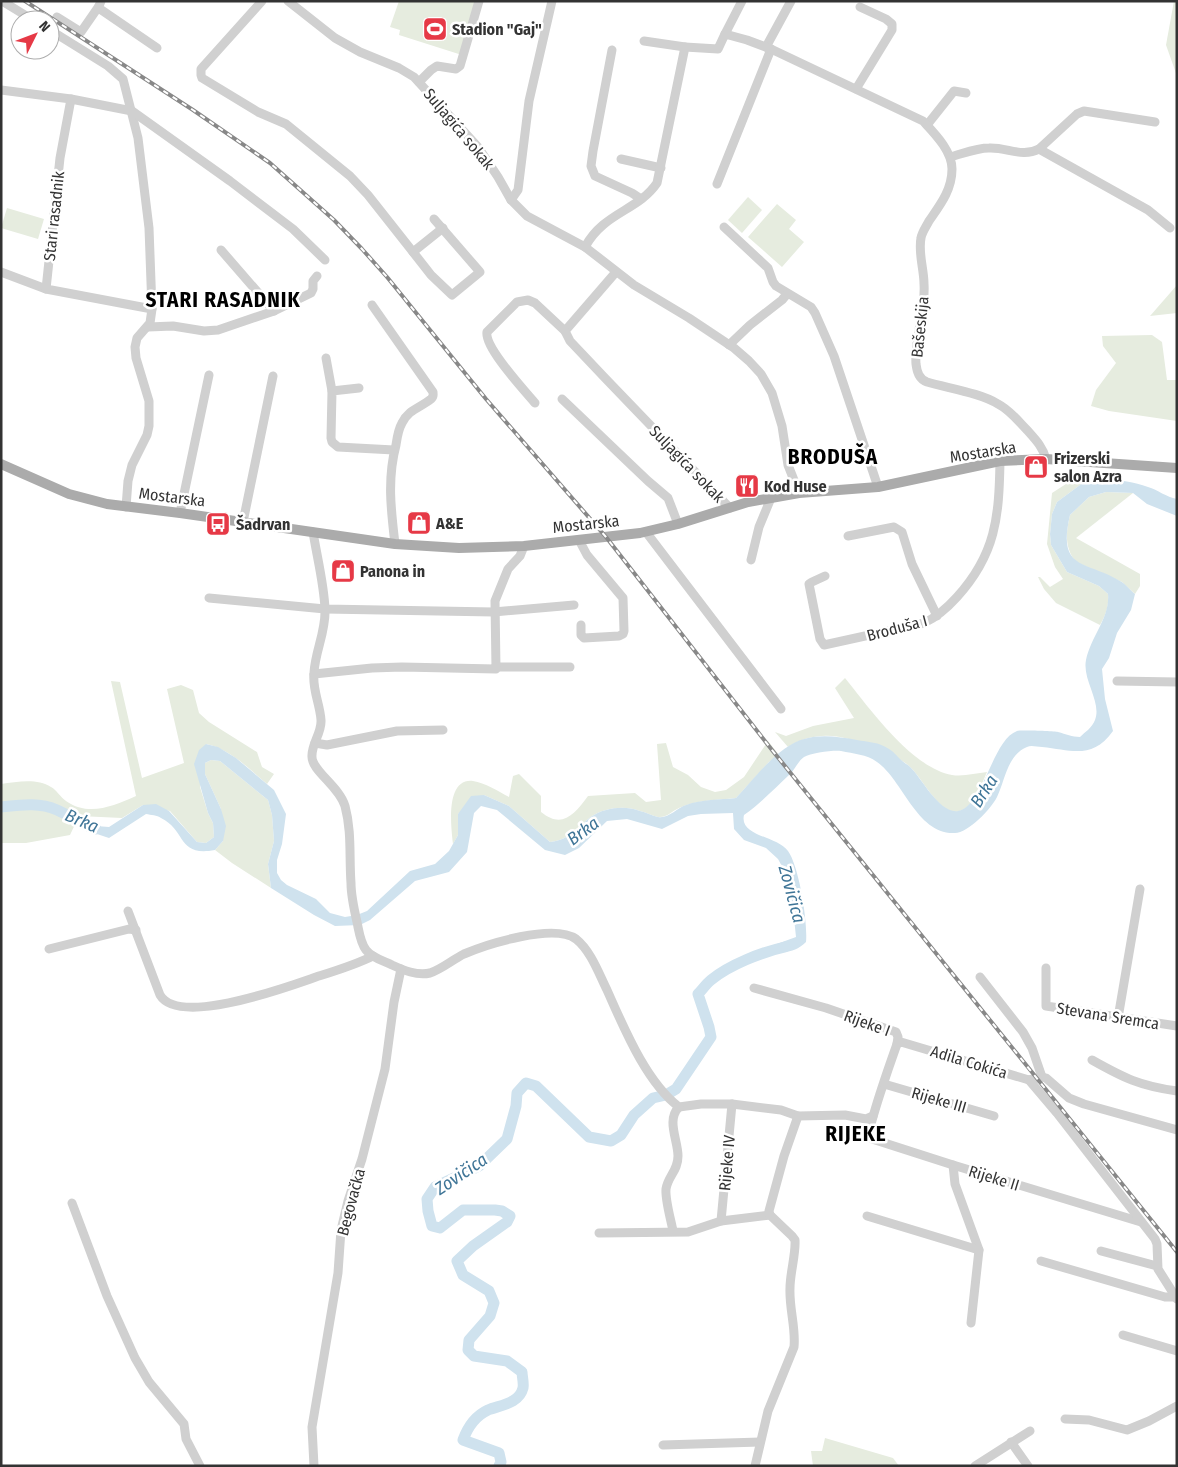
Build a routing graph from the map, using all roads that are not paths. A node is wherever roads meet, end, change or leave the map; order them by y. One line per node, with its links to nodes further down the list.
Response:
1 (2, 1): 10 (street)
2 (262, 1): 40 (street)
3 (288, 1): 19 (street, Suljagića sokak)
4 (480, 1): 19 (street)
5 (552, 1): 32 (street)
6 (742, 1): 12 (street)
7 (791, 1): 17 (street)
8 (100, 4): 11 (street); 16 (street)
9 (860, 8): 20 (street)
10 (17, 10)
11 (60, 19)
12 (725, 34): 15 (street); 17 (street)
13 (60, 36): 24 (street)
14 (644, 41): 15 (street)
15 (685, 47): 30 (street)
16 (157, 48)
17 (768, 48): 20 (street); 31 (street)
18 (612, 50): 33 (street)
19 (419, 82): 32 (street, Suljagića sokak)
20 (856, 88): 26 (street)
21 (1, 90): 23 (street)
22 (966, 93): 26 (street)
23 (71, 99): 24 (street); 45 (street, Stari rasadnik)
24 (132, 111): 41 (street); 48 (street)
25 (1154, 122): 27 (street)
26 (927, 125): 28 (street)
27 (1040, 149): 28 (street); 37 (street)
28 (950, 157): 61 (street, Bašeskija)
29 (621, 159): 30 (street)
30 (661, 168): 33 (street)
31 (717, 184)
32 (511, 200): 38 (street, Suljagića sokak)
33 (641, 200): 38 (street)
34 (434, 218): 36 (street)
35 (724, 227): 46 (street)
36 (442, 228): 40 (street); 40 (street)
37 (1170, 228)
38 (585, 247): 43 (street, Suljagića sokak)
39 (221, 250): 49 (street)
40 (413, 252)
41 (325, 260)
42 (1, 272): 45 (street)
43 (616, 272): 51 (street); 52 (street, Suljagića sokak)
44 (317, 276): 49 (street)
45 (46, 289): 48 (street)
46 (787, 294): 52 (street); 65 (street)
47 (372, 305): 60 (street)
48 (152, 309): 50 (street)
49 (274, 311): 50 (street)
50 (148, 326): 68 (street)
51 (565, 331): 59 (street, Suljagića sokak); 69 (street, Suljagića sokak)
52 (728, 345): 66 (street, Suljagića sokak)
53 (326, 358): 57 (street)
54 (209, 376): 70 (street)
55 (273, 376): 71 (street)
56 (360, 388): 57 (street)
57 (332, 391): 60 (street)
58 (562, 399): 72 (street)
59 (535, 403)
60 (394, 450): 77 (street)
61 (1046, 459): 62 (main road, Mostarska); 64 (main road, Mostarska)
62 (1000, 461): 65 (main road, Mostarska); 85 (street, Broduša I)
63 (1, 464): 68 (main road, Mostarska)
64 (1177, 468)
65 (878, 487): 66 (main road, Mostarska)
66 (799, 493): 67 (main road, Mostarska)
67 (772, 498): 69 (main road, Mostarska); 79 (street)
68 (126, 507): 70 (main road, Mostarska)
69 (730, 508): 72 (main road, Mostarska)
70 (180, 513): 71 (main road, Mostarska)
71 (243, 522): 73 (main road, Mostarska)
72 (678, 524): 74 (main road, Mostarska)
73 (313, 532): 77 (main road, Mostarska); 83 (street)
74 (646, 532): 76 (main road, Mostarska); 92 (street)
75 (848, 536): 85 (street)
76 (579, 540): 78 (main road, Mostarska); 86 (street)
77 (395, 544): 78 (main road, Mostarska)
78 (524, 546): 84 (street)
79 (751, 560)
80 (825, 576): 85 (street, Broduša I)
81 (209, 598): 83 (street)
82 (574, 605): 84 (street)
83 (325, 608): 84 (street); 89 (street)
84 (494, 612): 87 (street)
85 (937, 616)
86 (581, 625)
87 (497, 667): 88 (street); 89 (street)
88 (570, 668)
89 (314, 674): 94 (street)
90 (1117, 681): 91 (street)
91 (1177, 682)
92 (781, 709)
93 (443, 730): 94 (street)
94 (315, 743): 99 (street)
95 (1140, 889): 104 (street)
96 (128, 911): 97 (street)
97 (136, 930): 98 (street); 99 (street)
98 (49, 949)
99 (373, 956): 101 (street)
100 (1046, 968): 104 (street, Stevana Sremca)
101 (401, 969): 113 (street); 141 (street, Begovačka)
102 (980, 978): 108 (street)
103 (754, 988): 106 (street, Rijeke I)
104 (1118, 1018): 105 (street, Stevana Sremca)
105 (1177, 1026)
106 (897, 1044): 109 (street, Adila Cokića); 110 (street, Rijeke I)
107 (1092, 1060): 111 (street)
108 (1042, 1077): 109 (street, Adila Cokića); 117 (street)
109 (1029, 1080): 123 (street)
110 (884, 1084): 115 (street, Rijeke I); 116 (street, Rijeke III)
111 (1177, 1091)
112 (732, 1104): 113 (street); 114 (street); 122 (street, Rijeke IV)
113 (677, 1106): 124 (street)
114 (798, 1116): 115 (street); 120 (street)
115 (873, 1116): 118 (street, Rijeke II)
116 (994, 1116)
117 (1177, 1130)
118 (953, 1165): 123 (street, Rijeke II); 126 (street)
119 (72, 1203): 140 (street)
120 (770, 1215): 122 (street); 137 (street)
121 (868, 1216): 126 (street)
122 (721, 1221): 124 (street)
123 (1142, 1222): 129 (street)
124 (673, 1232): 125 (street)
125 (599, 1233)
126 (978, 1250): 131 (street)
127 (1101, 1251): 129 (street)
128 (1041, 1261): 130 (street)
129 (1157, 1266): 130 (street)
130 (1176, 1298)
131 (971, 1323)
132 (1123, 1335): 133 (street)
133 (1177, 1351)
134 (1177, 1406): 135 (street)
135 (1065, 1419)
136 (1030, 1431): 138 (street)
137 (760, 1442): 139 (street); 142 (street)
138 (1011, 1442): 143 (street); 144 (street)
139 (663, 1445)
140 (200, 1466)
141 (314, 1466)
142 (755, 1466)
143 (975, 1466)
144 (1028, 1466)

